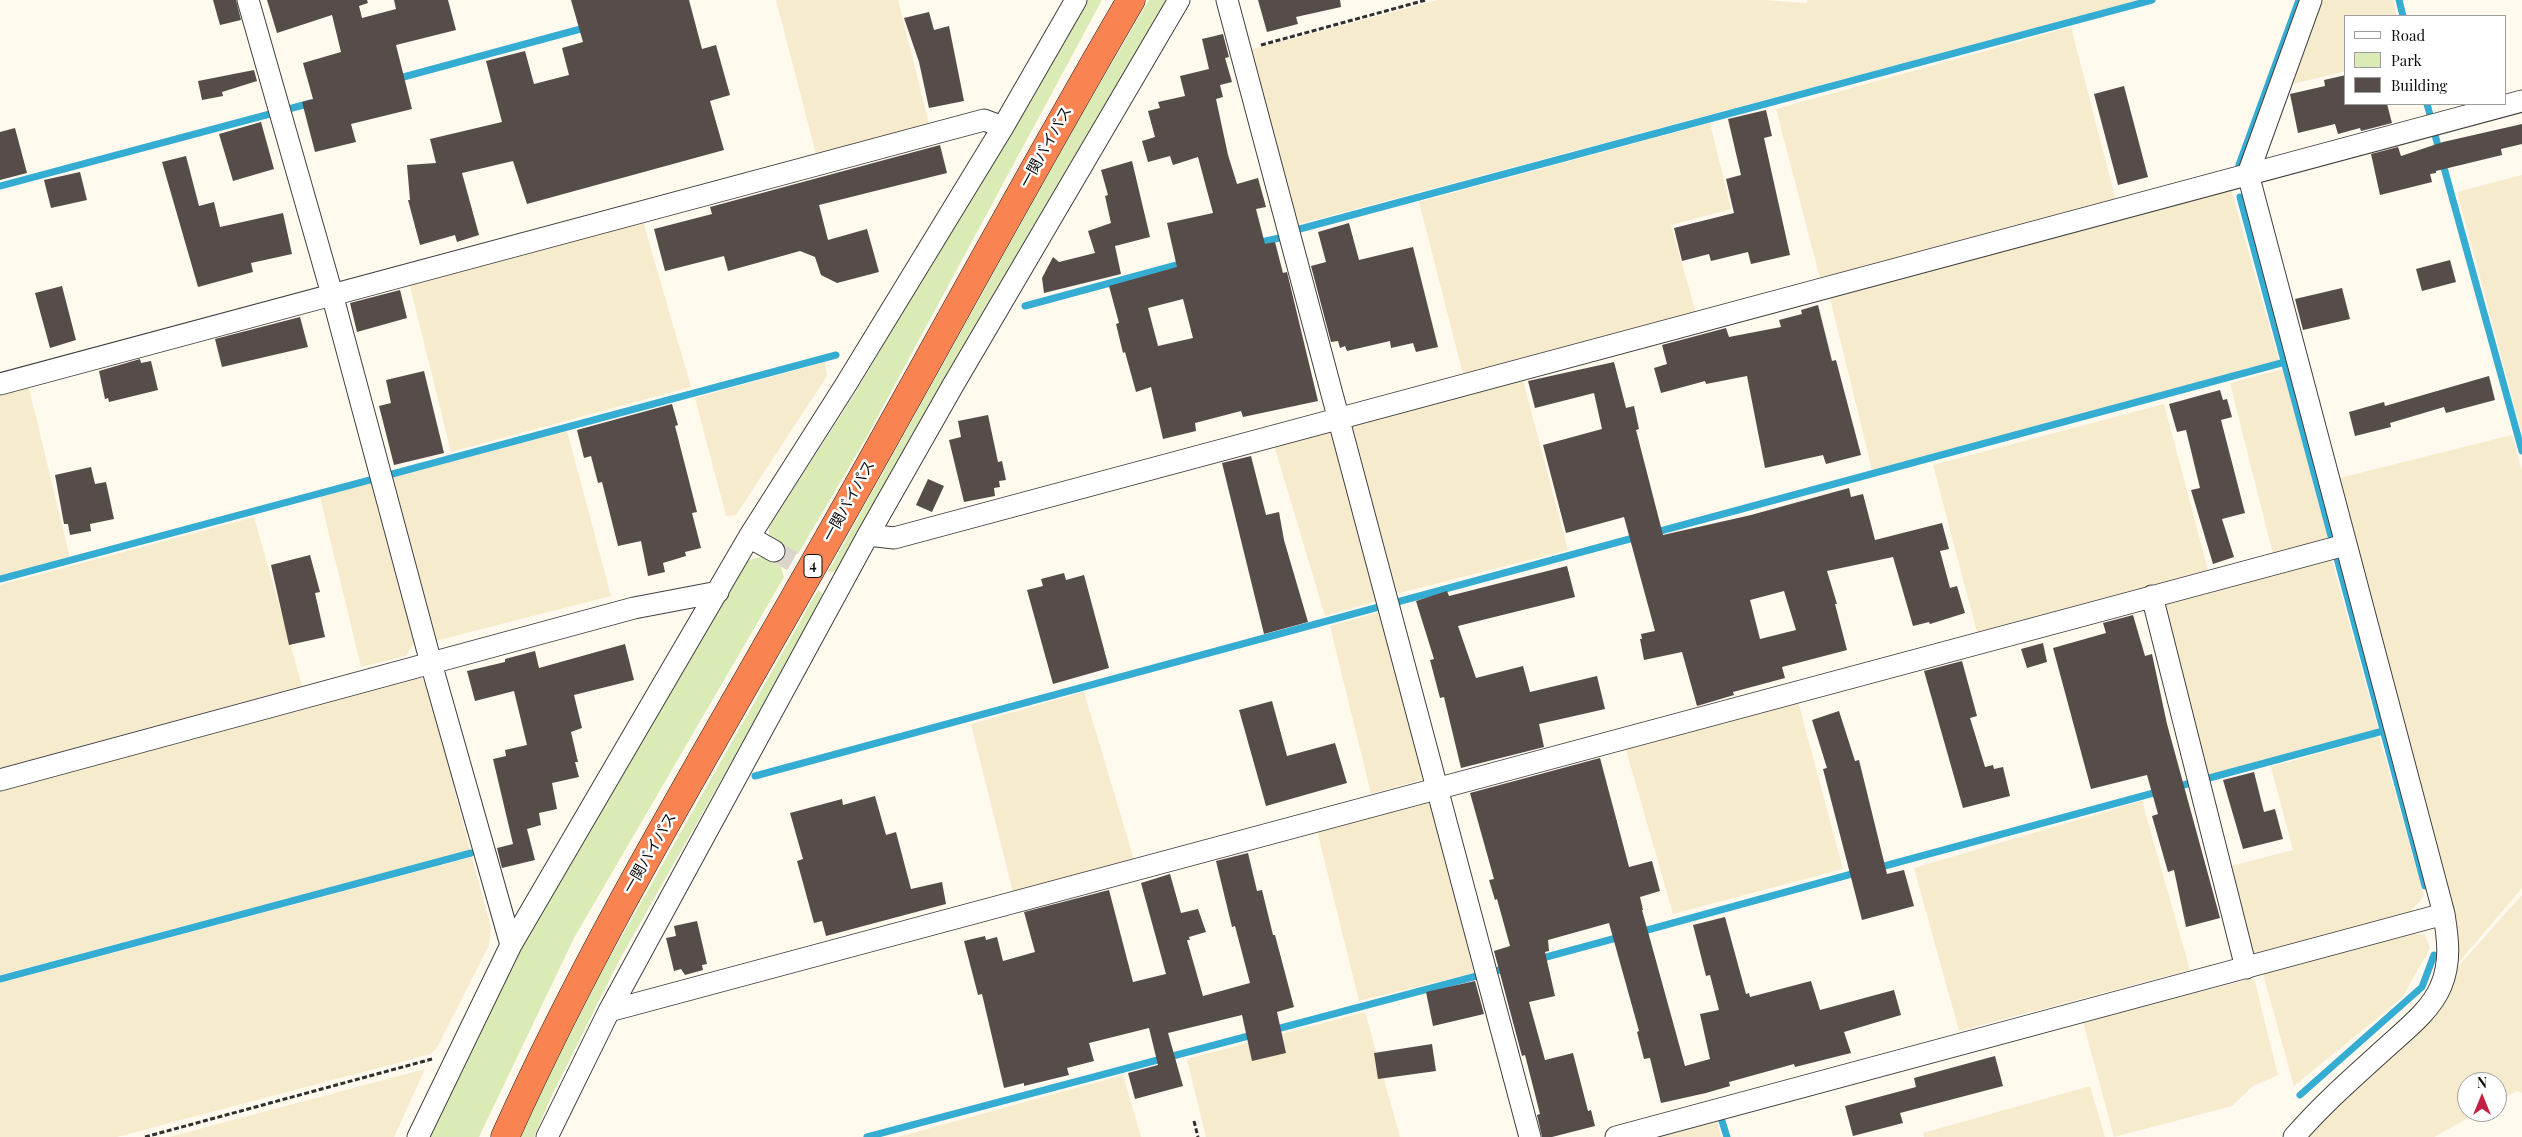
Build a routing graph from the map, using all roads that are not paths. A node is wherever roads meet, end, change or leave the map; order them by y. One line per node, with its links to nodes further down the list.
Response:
1 (248, 0): 14 (street)
2 (1076, 0): 12 (street)
3 (1117, 0): 11 (highway)
4 (1131, 0): 11 (highway, 一関バイパス / 4)
5 (1179, 0): 17 (street)
6 (1227, 0): 16 (street)
7 (2312, 0): 13 (street)
8 (2522, 100): 9 (street)
9 (2507, 104)
10 (2503, 105): 13 (street)
11 (1061, 119): 32 (highway, 一関バイパス / 4)
12 (1003, 127): 14 (street); 18 (street)
13 (2248, 174): 16 (street); 19 (street)
14 (332, 294): 15 (street); 23 (street)
15 (0, 384)
16 (1338, 420): 17 (street); 25 (street)
17 (868, 534): 29 (street)
18 (749, 537): 20 (street); 21 (street)
19 (2345, 545): 22 (street); 26 (street)
20 (774, 551)
21 (718, 592): 23 (street); 27 (street)
22 (2152, 596): 25 (street); 28 (street)
23 (431, 663): 24 (street); 27 (street)
24 (0, 780)
25 (1437, 787): 29 (street); 33 (street)
26 (2444, 914): 28 (street); 35 (street)
27 (511, 945): 31 (street)
28 (2246, 968): 34 (street)
29 (610, 1011): 30 (street)
30 (552, 1133)
31 (418, 1137)
32 (504, 1137)
33 (1530, 1137)
34 (1616, 1137)
35 (2294, 1137)

